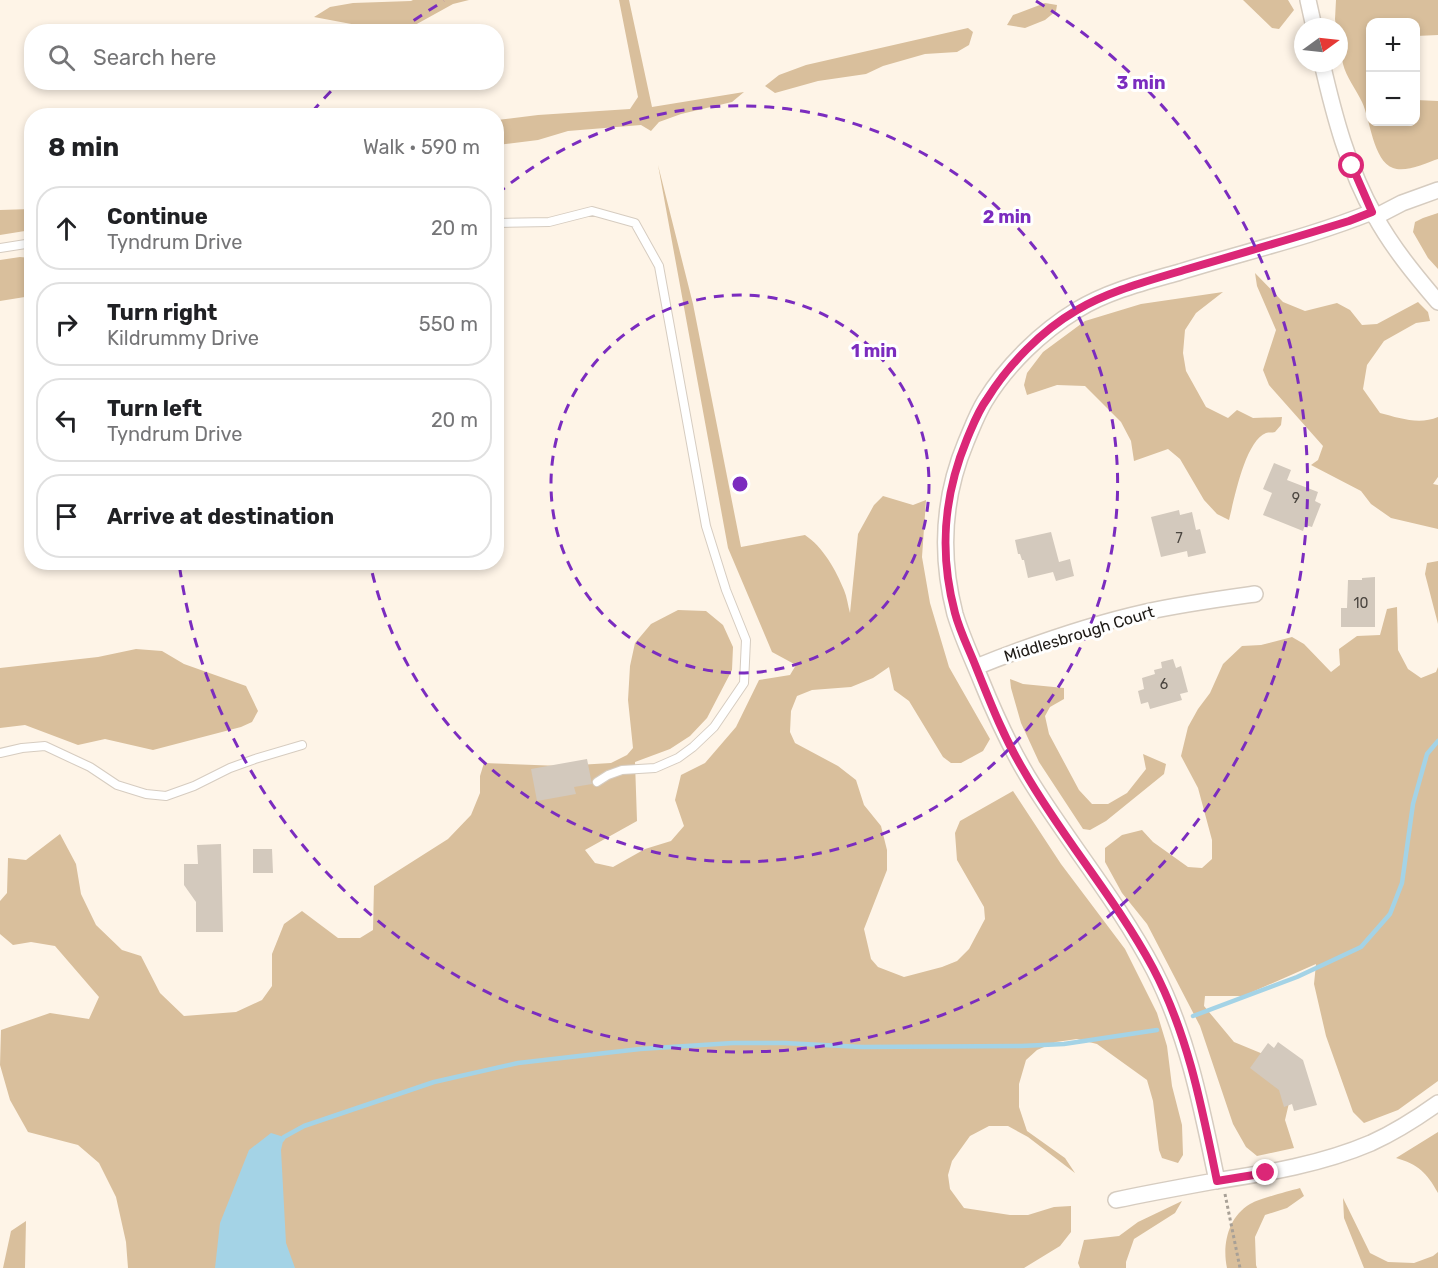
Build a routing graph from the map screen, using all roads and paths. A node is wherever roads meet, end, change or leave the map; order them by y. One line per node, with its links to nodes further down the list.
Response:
1 (1308, 0): 2 (street)
2 (1312, 18)
3 (1324, 72): 5 (street)
4 (1438, 190): 5 (street)
5 (1374, 214): 9 (street); 11 (street)
6 (504, 223): 14 (lane)
7 (24, 244): 8 (lane)
8 (0, 248)
9 (1438, 302)
10 (1255, 594): 11 (street, Middlesbrough Court)
11 (976, 667): 16 (street)
12 (302, 745): 13 (lane)
13 (0, 753)
14 (597, 782)
15 (1438, 1103): 16 (street)
16 (1220, 1181): 17 (street); 18 (path)
17 (1116, 1200)
18 (1240, 1268)

